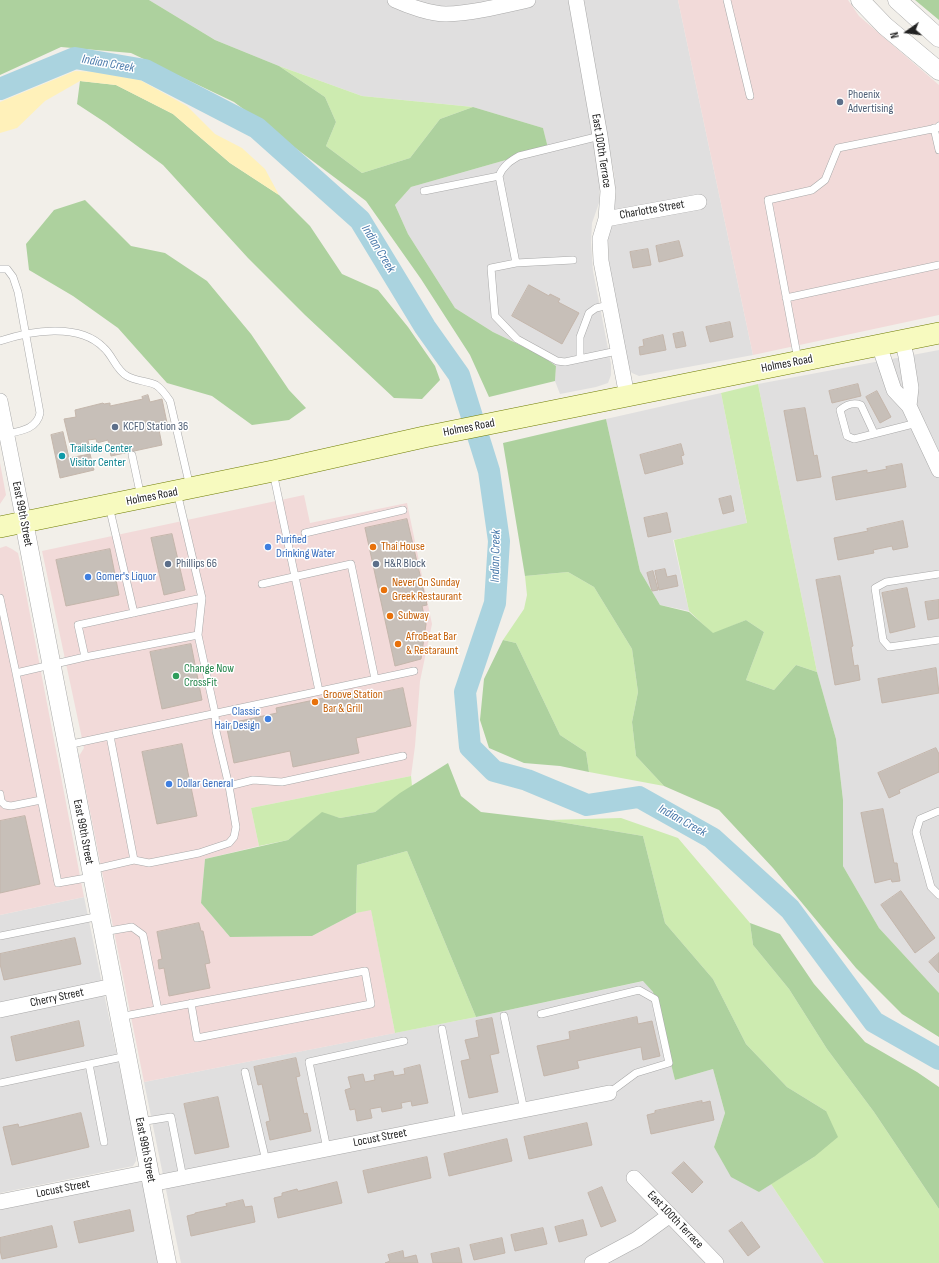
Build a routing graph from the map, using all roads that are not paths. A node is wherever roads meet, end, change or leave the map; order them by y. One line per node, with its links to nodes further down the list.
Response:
1 (395, 0): 2 (street)
2 (528, 0)
3 (576, 0): 11 (street, East 100th Terrace)
4 (727, 0): 9 (lane)
5 (860, 0): 8 (street)
6 (897, 0): 7 (street)
7 (939, 38)
8 (939, 71)
9 (750, 96)
10 (936, 127): 12 (lane); 21 (lane)
11 (600, 136): 13 (lane); 16 (street, East 100th Terrace)
12 (939, 150)
13 (499, 176): 14 (lane); 18 (lane)
14 (424, 191)
15 (699, 202): 16 (street, Charlotte Street)
16 (606, 219): 22 (street, East 100th Terrace)
17 (573, 260): 18 (lane)
18 (516, 263): 29 (lane)
19 (939, 265): 21 (lane)
20 (0, 269): 24 (lane)
21 (786, 298): 30 (lane)
22 (609, 305): 28 (street, East 100th Terrace); 29 (lane)
23 (939, 333): 25 (main road, Holmes Road)
24 (26, 334): 26 (lane); 36 (lane); 40 (lane)
25 (902, 340): 27 (main road, Holmes Road); 33 (street)
26 (0, 341)
27 (879, 345): 30 (main road, Holmes Road); 33 (street)
28 (617, 351): 29 (lane); 31 (street, East 100th Terrace)
29 (580, 359)
30 (798, 361): 31 (main road, Holmes Road)
31 (626, 396): 39 (main road, Holmes Road)
32 (0, 401): 36 (street, East 99th Street)
33 (909, 406): 34 (street)
34 (917, 423): 35 (lane); 38 (street)
35 (874, 433): 35 (lane)
36 (4, 435): 44 (street, East 99th Street)
37 (132, 455): 41 (lane)
38 (939, 470)
39 (273, 471): 40 (main road, Holmes Road); 48 (lane)
40 (184, 490): 41 (main road, Holmes Road); 51 (lane)
41 (142, 499): 42 (main road, Holmes Road)
42 (109, 505): 44 (main road, Holmes Road); 52 (lane)
43 (403, 510): 46 (lane)
44 (24, 522): 45 (main road, Holmes Road); 56 (street, East 99th Street)
45 (0, 528)
46 (304, 533)
47 (939, 574): 54 (lane)
48 (295, 577): 49 (lane); 59 (lane); 60 (lane)
49 (262, 584)
50 (0, 598): 58 (lane)
51 (202, 598): 52 (lane); 53 (lane)
52 (134, 613): 55 (lane)
53 (198, 635): 55 (lane); 61 (lane)
54 (939, 640)
55 (85, 657): 56 (lane)
56 (51, 665): 58 (lane); 63 (street, East 99th Street)
57 (414, 671): 59 (lane)
58 (16, 673): 67 (lane)
59 (375, 679): 60 (lane)
60 (319, 691): 61 (lane)
61 (215, 713): 62 (lane); 65 (lane)
62 (110, 736): 63 (lane); 69 (lane)
63 (67, 745): 70 (street, East 99th Street)
64 (403, 756): 65 (lane)
65 (229, 786): 69 (lane)
66 (0, 794): 67 (lane)
67 (41, 800): 70 (lane)
68 (939, 811): 71 (lane)
69 (134, 860): 70 (lane)
70 (92, 874): 72 (street, East 99th Street)
71 (939, 895)
72 (101, 924): 73 (lane); 74 (street, East 99th Street); 77 (lane)
73 (0, 936)
74 (113, 986): 76 (street, Cherry Street); 80 (street, East 99th Street)
75 (190, 1004): 75 (lane); 77 (lane)
76 (0, 1010)
77 (158, 1010): 80 (lane)
78 (541, 1014): 87 (lane)
79 (504, 1016): 88 (lane)
80 (119, 1017): 83 (street, East 99th Street)
81 (442, 1029): 90 (lane)
82 (404, 1041): 92 (lane)
83 (127, 1056): 84 (lane); 89 (street, East 99th Street)
84 (89, 1064): 86 (lane); 91 (lane)
85 (245, 1072): 93 (lane)
86 (0, 1083)
87 (609, 1093): 88 (street, Locust Street)
88 (524, 1110): 90 (street, Locust Street)
89 (140, 1122): 94 (street, East 99th Street); 95 (lane)
90 (460, 1122): 92 (street, Locust Street)
91 (104, 1142)
92 (327, 1149): 93 (street, Locust Street)
93 (266, 1161): 95 (street, Locust Street)
94 (150, 1178): 95 (street, Locust Street); 97 (street, Locust Street); 99 (street, East 99th Street)
95 (183, 1178)
96 (634, 1178): 98 (street, East 100th Terrace)
97 (0, 1202)
98 (670, 1215): 100 (street); 101 (street, East 100th Terrace)
99 (167, 1263)
100 (592, 1263)
101 (716, 1263)

